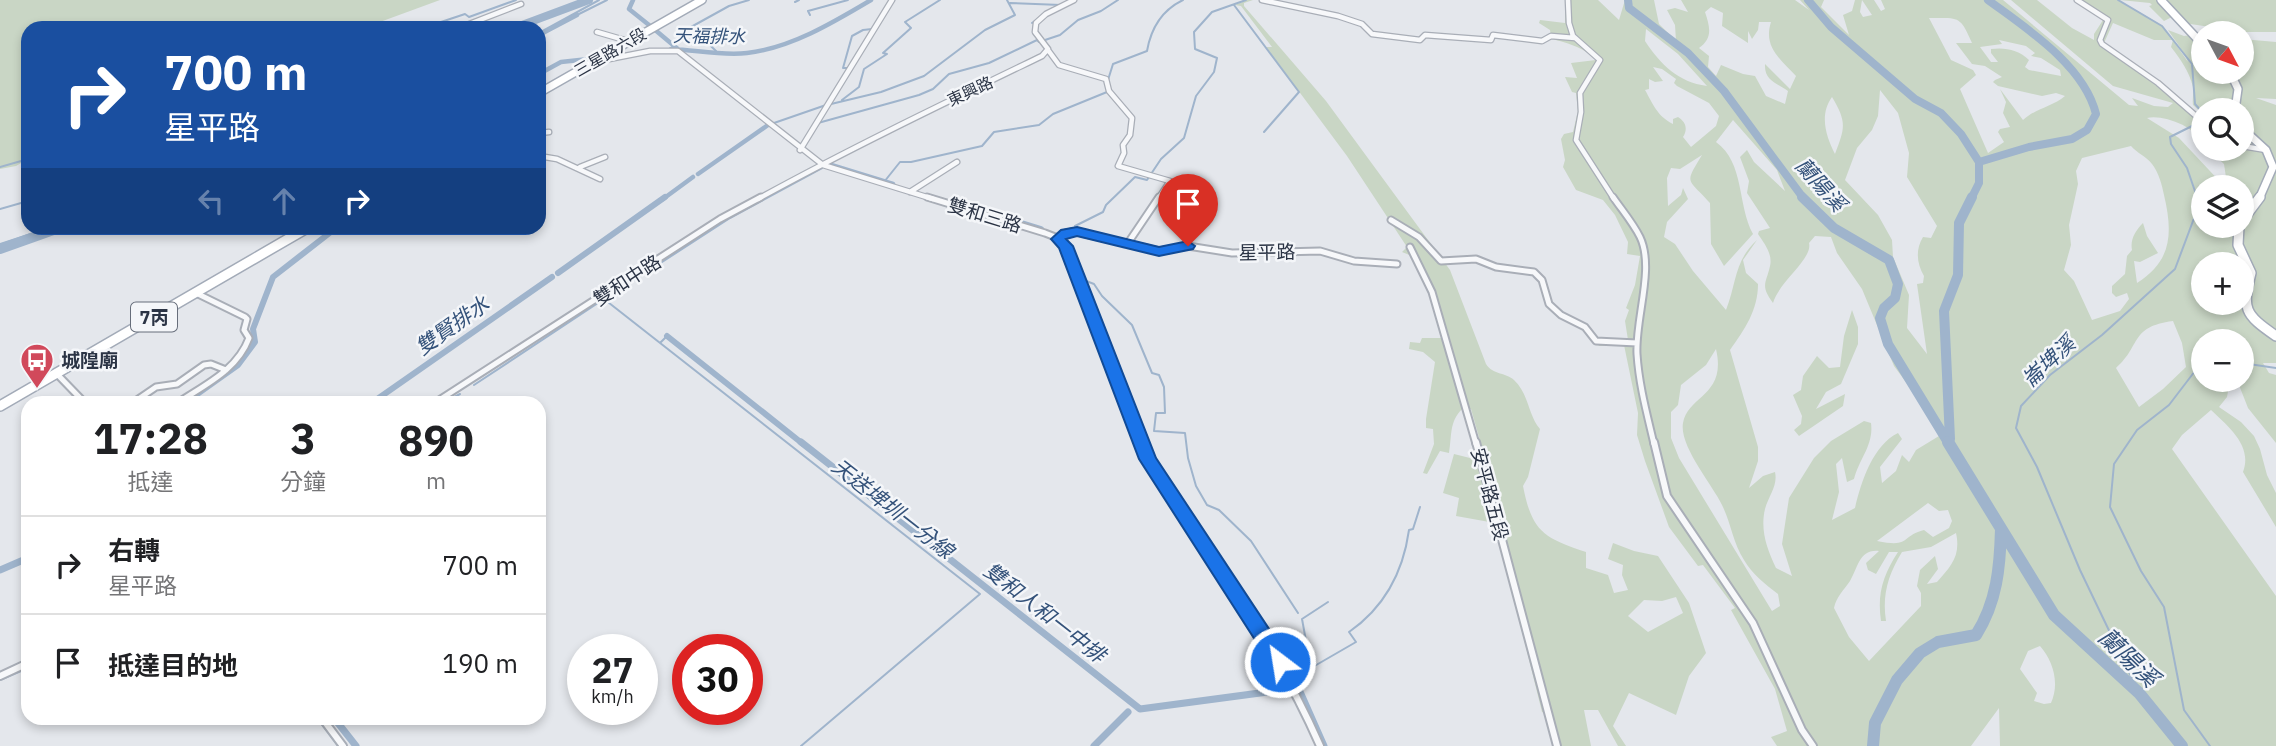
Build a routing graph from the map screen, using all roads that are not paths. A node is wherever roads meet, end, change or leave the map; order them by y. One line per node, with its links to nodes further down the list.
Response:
1 (702, 0): 13 (main road, 三星路六段)
2 (892, 0): 21 (street)
3 (1074, 0): 14 (street)
4 (1262, 0): 12 (street)
5 (1568, 0): 12 (street)
6 (2077, 0): 17 (street)
7 (2161, 0): 11 (main road)
8 (521, 4): 9 (street)
9 (477, 21)
10 (597, 32): 13 (street)
11 (2191, 33)
12 (1575, 38): 41 (street)
13 (628, 41): 15 (main road, 三星路六段)
14 (1048, 50): 27 (street, 東興路); 36 (street)
15 (597, 59): 16 (main road, 三星路六段); 21 (street, 雙和三路)
16 (546, 89)
17 (2191, 112)
18 (546, 132): 19 (street)
19 (549, 132)
20 (2254, 139): 23 (main road)
21 (802, 147): 27 (street, 雙和三路)
22 (2254, 148): 23 (street)
23 (2266, 150): 31 (main road)
24 (546, 157): 28 (street)
25 (605, 157): 28 (street)
26 (957, 162): 30 (street)
27 (825, 164): 30 (street, 雙和三路); 47 (street, 雙和中路)
28 (580, 167): 29 (street)
29 (600, 178)
30 (913, 191): 34 (street, 雙和三路)
31 (2254, 206)
32 (1391, 220): 41 (street)
33 (295, 235): 39 (main road, 7丙)
34 (1059, 237): 36 (street, 星平路); 53 (street)
35 (2236, 238): 40 (main road)
36 (1128, 243): 38 (street, 星平路)
37 (1410, 247): 54 (street, 安平路五段)
38 (1397, 264)
39 (195, 293): 42 (street); 43 (main road, 7丙)
40 (2276, 336)
41 (1637, 343): 55 (street)
42 (226, 370): 45 (street); 46 (street)
43 (56, 373): 44 (street); 48 (main road, 7丙)
44 (78, 396)
45 (143, 396)
46 (188, 396)
47 (445, 396)
48 (0, 405)
49 (21, 666): 50 (street)
50 (0, 676)
51 (327, 725): 52 (street)
52 (343, 746)
53 (1320, 746)
54 (1557, 746)
55 (1813, 746)

